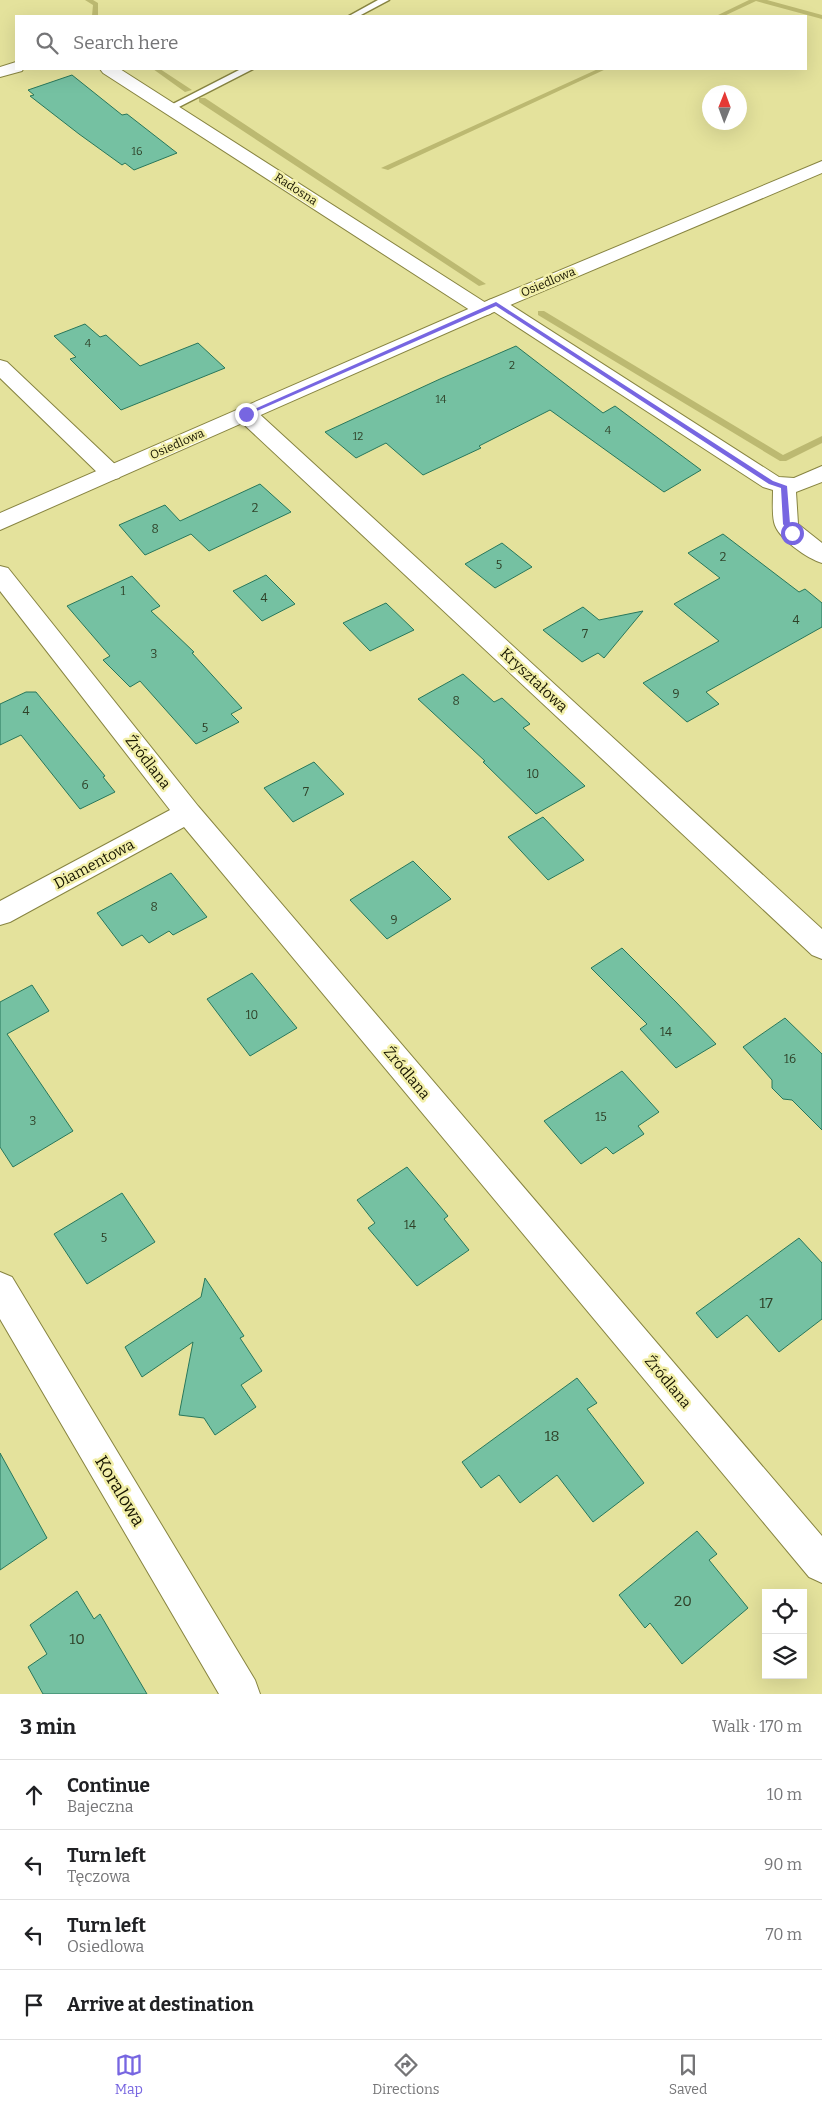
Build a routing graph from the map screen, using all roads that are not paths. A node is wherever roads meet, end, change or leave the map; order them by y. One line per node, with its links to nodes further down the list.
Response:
1 (385, 0): 2 (lane)
2 (355, 15)
3 (15, 67): 6 (street)
4 (111, 70): 7 (street, Radosna)
5 (246, 70): 7 (lane)
6 (0, 72)
7 (170, 108): 9 (street, Radosna)
8 (822, 166): 9 (street, Osiedlowa)
9 (490, 307): 11 (street, Osiedlowa); 14 (street, Radosna)
10 (0, 366): 12 (street)
11 (246, 414): 12 (street, Osiedlowa); 20 (street, Kryształowa)
12 (111, 473): 15 (street, Osiedlowa)
13 (822, 473): 14 (street)
14 (784, 487): 16 (street)
15 (0, 522)
16 (822, 555)
17 (0, 574): 18 (street, Źródlana)
18 (188, 813): 19 (street, Diamentowa); 22 (street, Źródlana)
19 (0, 914)
20 (822, 947)
21 (0, 1288): 23 (street, Koralowa)
22 (822, 1564)
23 (241, 1694)

